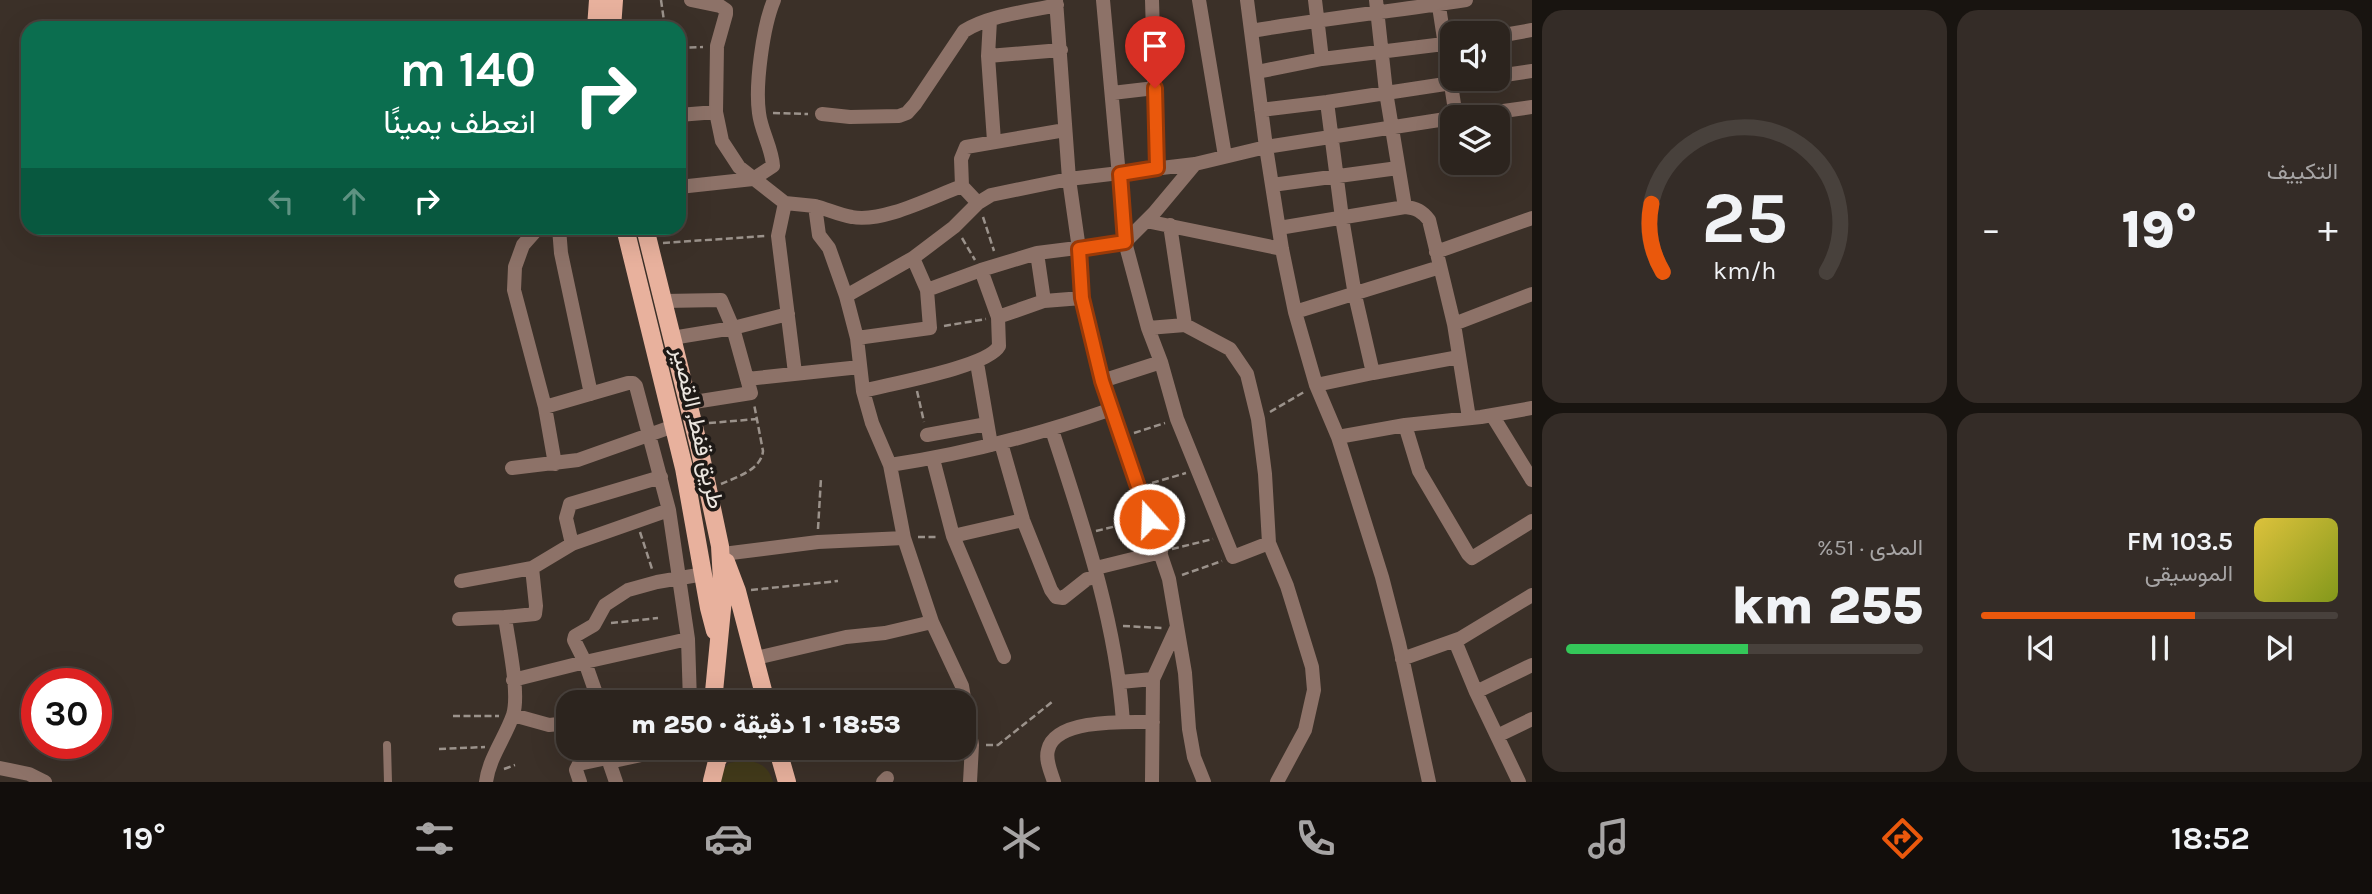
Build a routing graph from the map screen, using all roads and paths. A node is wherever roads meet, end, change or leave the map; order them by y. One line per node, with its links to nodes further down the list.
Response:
1 (598, 0): 17 (main road)
2 (614, 0): 18 (main road)
3 (661, 0): 19 (path)
4 (691, 0): 25 (street)
5 (774, 0): 43 (street)
6 (1103, 0): 37 (street)
7 (1152, 0): 35 (street)
8 (1199, 0): 52 (street)
9 (1247, 0): 22 (street)
10 (1315, 0): 15 (street)
11 (1466, 0): 12 (street)
12 (1438, 2): 14 (street); 20 (street)
13 (1057, 3): 16 (street); 27 (street)
14 (1377, 7): 15 (street); 28 (street)
15 (1318, 19): 22 (street); 30 (street)
16 (990, 20): 29 (street); 44 (street)
17 (596, 21)
18 (612, 21)
19 (665, 21)
20 (1443, 21)
21 (1532, 30): 23 (street)
22 (1251, 31): 32 (street)
23 (1510, 34)
24 (1440, 44): 28 (street)
25 (717, 46): 26 (path); 42 (street)
26 (686, 48)
27 (1061, 50): 29 (street); 48 (street)
28 (1381, 51): 30 (street); 36 (street)
29 (988, 56): 50 (street)
30 (1322, 59): 32 (street)
31 (1532, 71): 33 (street)
32 (1257, 72): 40 (street)
33 (1510, 74)
34 (1440, 84): 36 (street)
35 (1155, 88): 37 (street); 54 (street)
36 (1386, 92): 38 (street); 47 (street)
37 (1112, 93): 56 (street)
38 (1327, 102): 40 (street); 49 (street)
39 (1532, 107): 41 (street)
40 (1261, 110): 51 (street)
41 (1510, 110)
42 (716, 113): 45 (street); 58 (street)
43 (759, 113): 44 (path); 58 (street)
44 (822, 114)
45 (686, 115)
46 (1440, 120): 47 (street)
47 (1391, 128): 49 (street); 55 (street)
48 (1065, 130): 50 (street); 59 (street)
49 (1333, 136): 51 (street); 57 (street)
50 (994, 141): 62 (street)
51 (1266, 147): 52 (street); 60 (street)
52 (1225, 156): 53 (street)
53 (1195, 164): 54 (street); 69 (street)
54 (1157, 168): 56 (street)
55 (1398, 168): 57 (street); 66 (street)
56 (1120, 174): 59 (street); 78 (street)
57 (1338, 177): 60 (street); 67 (street)
58 (753, 178): 61 (street); 63 (street)
59 (1069, 179): 64 (street); 79 (street)
60 (1272, 185): 72 (street)
61 (686, 186)
62 (962, 186): 64 (street); 65 (street)
63 (785, 203): 65 (street); 77 (street)
64 (978, 203): 71 (street); 84 (path)
65 (815, 206): 89 (street)
66 (1405, 207): 67 (street); 83 (street)
67 (1342, 218): 72 (street); 88 (street)
68 (1532, 218): 83 (street)
69 (1146, 220): 70 (street); 78 (street)
70 (1170, 225): 80 (street); 97 (street)
71 (954, 227): 82 (street); 85 (path)
72 (1279, 228): 80 (street)
73 (532, 235): 116 (street)
74 (560, 235): 114 (street)
75 (627, 235): 126 (main road, طريق قفط, القصير)
76 (647, 236): 77 (path); 91 (main road, طريق قفط, القصير)
77 (778, 236): 94 (street)
78 (1125, 242): 79 (street); 100 (street)
79 (1079, 249): 81 (street); 90 (street)
80 (1282, 249): 93 (street)
81 (1037, 253): 84 (street); 92 (street)
82 (913, 258): 86 (street); 89 (street)
83 (1438, 260): 88 (street); 96 (street)
84 (999, 264): 85 (street)
85 (981, 270): 86 (street); 95 (street)
86 (927, 290): 99 (street)
87 (1532, 294): 96 (street)
88 (1355, 295): 93 (street); 108 (street)
89 (846, 296): 102 (street)
90 (1082, 298): 92 (street); 111 (street)
91 (664, 301): 98 (street); 101 (main road, طريق قفط, القصير)
92 (1044, 301): 95 (street)
93 (1295, 312): 112 (street)
94 (788, 314): 98 (street); 107 (street)
95 (998, 317): 99 (path); 105 (street)
96 (1454, 324): 103 (street)
97 (1185, 325): 100 (street); 122 (street)
98 (733, 328): 101 (street); 110 (street)
99 (930, 328): 102 (street)
100 (1148, 328): 104 (street)
101 (672, 338): 115 (main road, طريق قفط, القصير)
102 (857, 338): 106 (street)
103 (1459, 357): 108 (street); 120 (street)
104 (1161, 362): 111 (street); 121 (street)
105 (977, 363): 109 (street); 123 (street)
106 (860, 367): 107 (street); 113 (street)
107 (795, 373): 110 (street)
108 (1373, 373): 112 (street)
109 (915, 378): 113 (street); 129 (path)
110 (747, 379): 115 (street)
111 (1102, 381): 118 (street)
112 (1316, 385): 122 (path); 131 (street)
113 (863, 390): 135 (street)
114 (591, 394): 116 (street); 128 (street)
115 (688, 403): 124 (main road, طريق قفط, القصير)
116 (545, 407): 134 (street)
117 (1532, 408): 119 (street)
118 (1112, 409): 127 (street); 130 (street)
119 (1492, 415): 120 (street); 140 (street)
120 (1469, 418): 125 (street)
121 (1177, 419): 130 (path); 137 (street)
122 (1258, 419): 153 (street)
123 (987, 424): 129 (street); 132 (street)
124 (693, 425): 142 (main road, طريق قفط, القصير); 142 (path)
125 (1405, 425): 131 (street); 146 (street)
126 (674, 426): 128 (street); 160 (main road, طريق قفط, القصير)
127 (1052, 430): 132 (street); 148 (street)
128 (649, 434): 134 (street); 138 (street)
129 (927, 435)
130 (1121, 437): 141 (street)
131 (1338, 437): 180 (street)
132 (996, 444): 133 (street); 145 (street)
133 (933, 459): 135 (street); 149 (street)
134 (555, 464): 136 (street)
135 (890, 465): 151 (street)
136 (512, 468)
137 (1195, 470): 141 (path); 150 (street)
138 (661, 477): 143 (street); 154 (street)
139 (821, 478): 152 (path)
140 (1532, 480)
141 (1138, 487): 144 (street)
142 (708, 489): 155 (main road, طريق قفط, القصير)
143 (669, 510): 147 (street); 161 (street)
144 (1149, 519): 148 (path); 156 (street)
145 (1023, 520): 149 (street); 159 (street)
146 (1532, 521)
147 (636, 522): 154 (street); 165 (path)
148 (1086, 533): 159 (street)
149 (953, 536): 151 (path); 178 (street)
150 (1223, 536): 156 (path); 157 (street)
151 (904, 538): 152 (street); 171 (street)
152 (818, 542): 155 (street)
153 (1269, 543): 157 (street); 224 (street)
154 (572, 544): 158 (street)
155 (721, 550): 166 (main road, طريق قفط, القصير); 176 (main road, طريق قفط, القصير)
156 (1161, 552): 159 (street); 162 (street)
157 (1233, 557): 162 (path)
158 (532, 568): 164 (street); 168 (street)
159 (1096, 572): 173 (street)
160 (704, 574): 161 (street); 176 (main road, طريق قفط, القصير)
161 (680, 578): 165 (street); 175 (street)
162 (1169, 579): 174 (street)
163 (838, 581): 166 (path)
164 (461, 582)
165 (657, 582): 172 (street)
166 (737, 591): 179 (main road, طريق قفط, القصير)
167 (1532, 595): 177 (street)
168 (505, 617): 170 (street); 184 (street)
169 (658, 618): 172 (path)
170 (459, 619)
171 (932, 622): 179 (street); 190 (street)
172 (594, 625): 181 (street)
173 (1110, 625): 174 (path); 185 (street)
174 (1176, 629): 183 (street); 223 (street)
175 (688, 639): 181 (street); 187 (street)
176 (718, 641): 188 (main road, طريق قفط, القصير)
177 (1455, 641): 180 (street); 191 (street)
178 (1004, 657)
179 (756, 658): 189 (main road, طريق قفط, القصير)
180 (1402, 659): 225 (street)
181 (585, 662): 184 (street); 186 (street)
182 (1532, 665): 191 (street)
183 (1153, 679): 185 (street); 197 (street)
184 (513, 681): 193 (street)
185 (1120, 682): 196 (street)
186 (594, 690)
187 (690, 690)
188 (714, 690)
189 (763, 690)
190 (963, 690)
191 (1476, 692): 199 (street)
192 (1052, 702): 201 (path)
193 (513, 715): 194 (path); 198 (street); 202 (street)
194 (453, 716)
195 (1532, 719): 199 (street)
196 (1123, 722): 197 (street); 221 (street)
197 (1153, 722): 222 (street)
198 (556, 724)
199 (1497, 736): 226 (street)
200 (387, 745): 215 (lane)
201 (976, 745)
202 (498, 746): 203 (path); 216 (street)
203 (439, 749)
204 (593, 760): 217 (street)
205 (608, 760): 218 (street)
206 (713, 760): 219 (main road)
207 (718, 760): 219 (main road)
208 (776, 760): 213 (main road)
209 (781, 760): 213 (main road)
210 (971, 760): 220 (street)
211 (0, 768): 214 (street)
212 (1532, 774): 226 (street)
213 (786, 778)
214 (45, 782)
215 (388, 782)
216 (486, 782)
217 (580, 782)
218 (616, 782)
219 (712, 782)
220 (970, 782)
221 (1054, 782)
222 (1152, 782)
223 (1204, 782)
224 (1277, 782)
225 (1429, 782)
226 (1519, 782)

